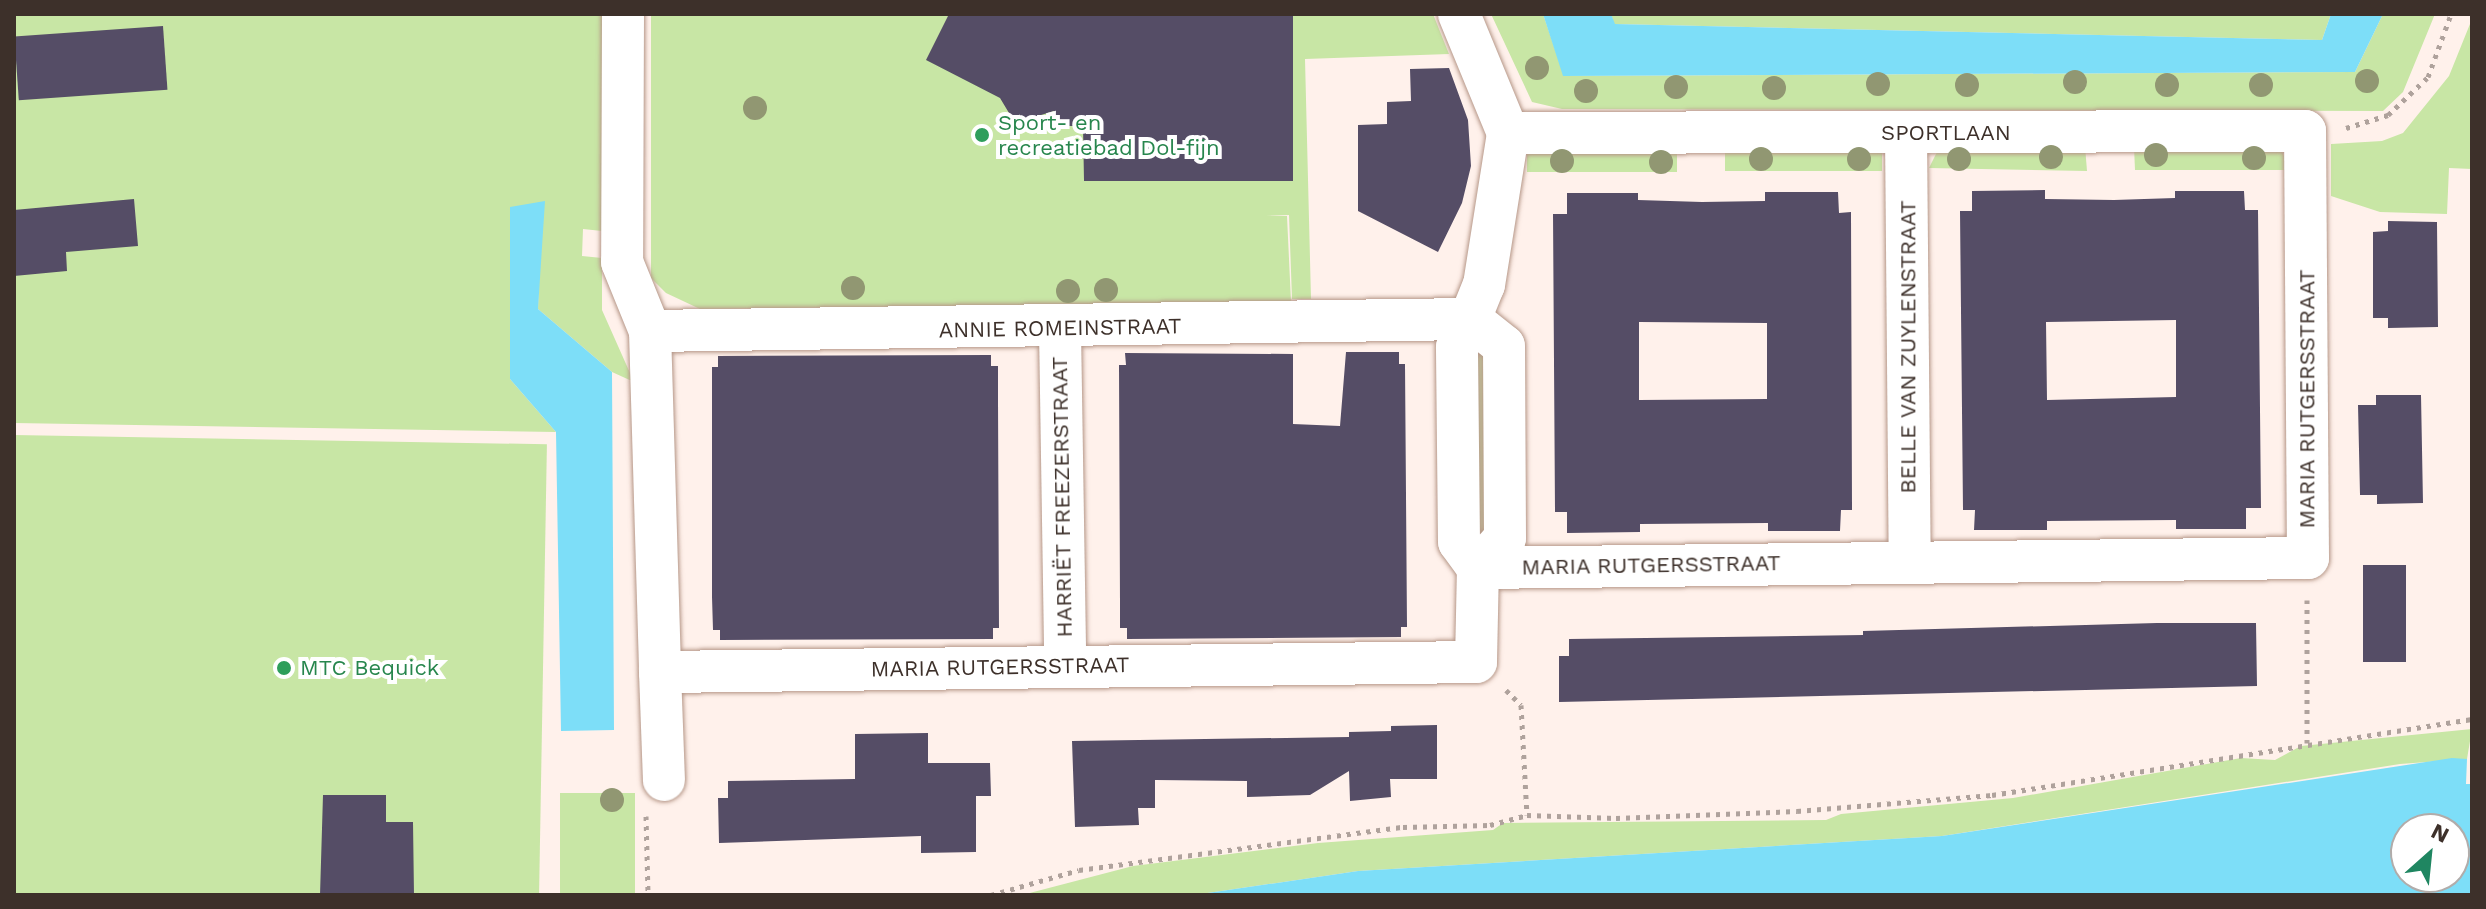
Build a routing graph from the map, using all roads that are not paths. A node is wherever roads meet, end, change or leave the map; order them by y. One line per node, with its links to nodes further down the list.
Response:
1 (623, 14): 8 (street)
2 (1459, 14): 4 (street)
3 (2305, 131): 5 (street, SPORTLAAN); 9 (street, MARIA RUTGERSSTRAAT)
4 (1508, 133): 5 (street, SPORTLAAN); 6 (street)
5 (1906, 133): 9 (street, BELLE VAN ZUYLENSTRAAT)
6 (1470, 319): 7 (street, ANNIE ROMEINSTRAAT); 10 (street)
7 (1060, 329): 8 (street, ANNIE ROMEINSTRAAT); 11 (street, HARRIËT FREEZERSTRAAT)
8 (650, 331): 12 (street)
9 (1910, 561): 10 (street, MARIA RUTGERSSTRAAT)
10 (1478, 568): 11 (street, MARIA RUTGERSSTRAAT)
11 (1065, 666): 12 (street, MARIA RUTGERSSTRAAT)
12 (660, 672): 13 (street)
13 (664, 780)

